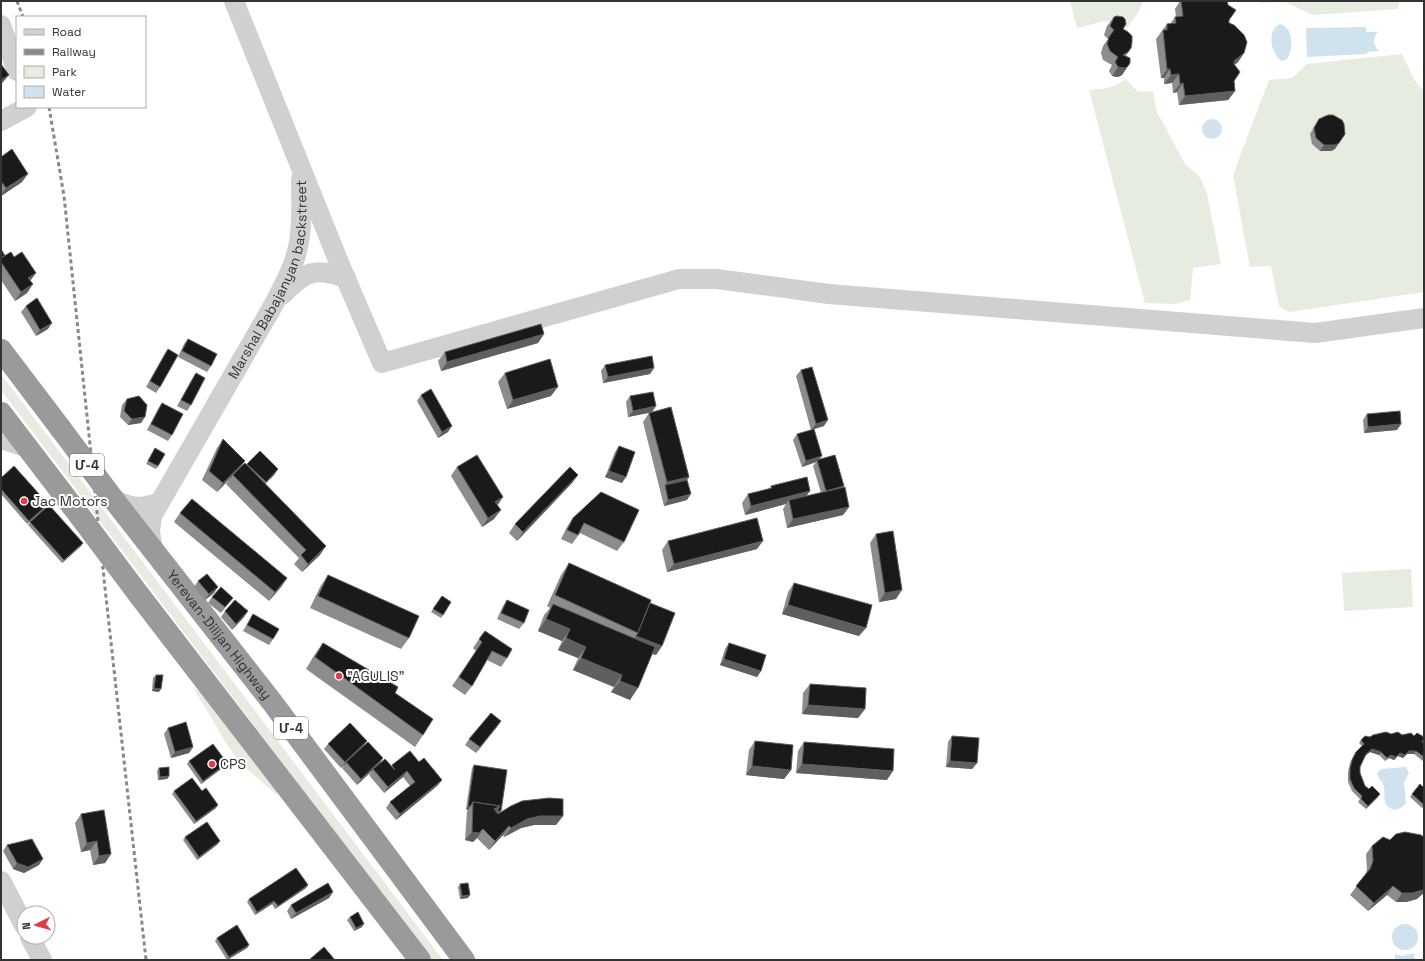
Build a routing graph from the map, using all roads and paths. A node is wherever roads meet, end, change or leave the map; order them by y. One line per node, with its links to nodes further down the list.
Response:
1 (234, 1): 6 (street, Marshal Babajanyan backstreet)
2 (1, 25): 3 (street)
3 (16, 68)
4 (25, 108): 5 (street)
5 (1, 121)
6 (301, 167): 7 (street); 8 (street, Marshal Babajanyan backstreet)
7 (346, 278): 8 (street); 9 (street)
8 (274, 304): 15 (street, Marshal Babajanyan backstreet)
9 (1424, 318)
10 (1, 350): 14 (highway, Yerevan-Dilijan Highway / Մ-4, bridge)
11 (1, 413): 13 (highway, Մ-4)
12 (1, 439): 13 (street)
13 (26, 447): 21 (highway, Մ-4, bridge)
14 (114, 500): 15 (street); 16 (highway, Yerevan-Dilijan Highway / Մ-4)
15 (158, 503): 16 (street, Marshal Babajanyan backstreet)
16 (153, 550): 22 (highway, Yerevan-Dilijan Highway / Մ-4)
17 (1, 881): 18 (street)
18 (16, 910)
19 (34, 945): 20 (street)
20 (42, 960)
21 (420, 960)
22 (464, 960)

